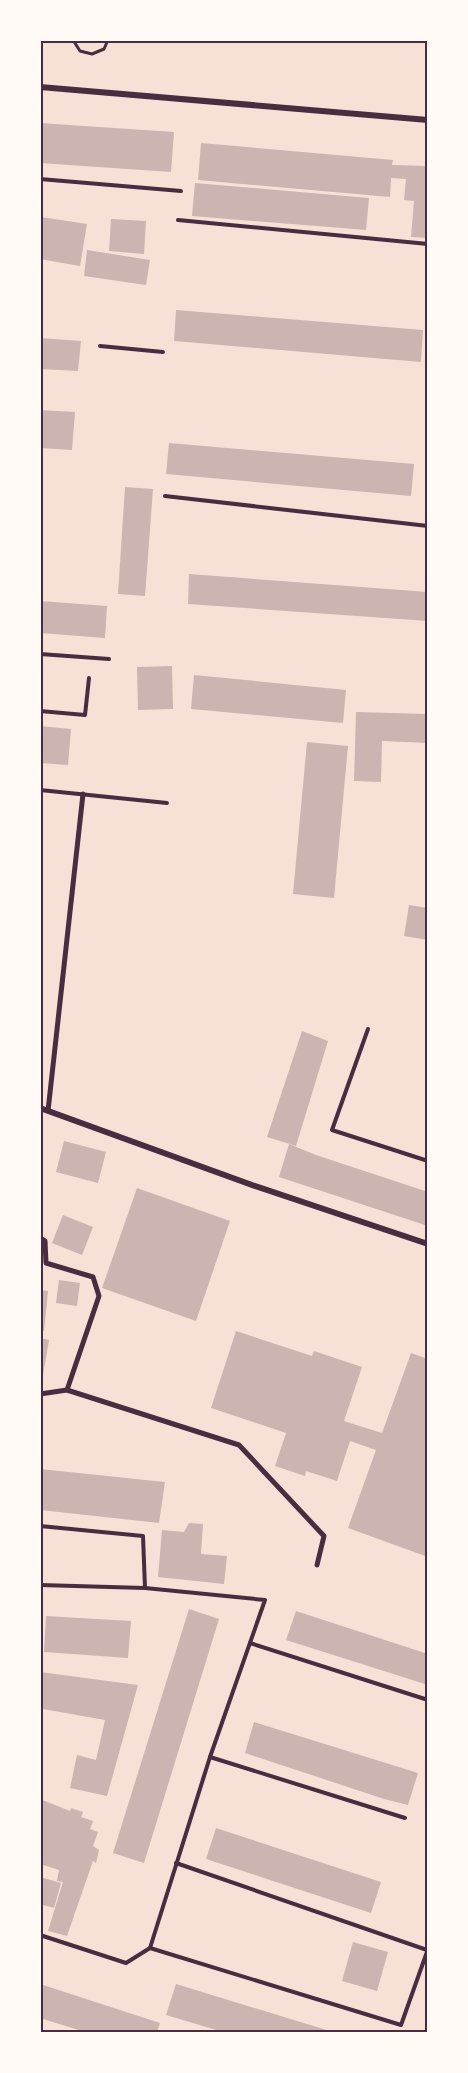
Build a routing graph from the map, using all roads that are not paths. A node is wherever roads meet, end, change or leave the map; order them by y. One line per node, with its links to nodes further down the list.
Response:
1 (40, 87): 2 (street)
2 (428, 120)
3 (40, 179): 4 (lane)
4 (181, 190)
5 (178, 220): 6 (lane)
6 (428, 244)
7 (99, 346): 8 (lane)
8 (163, 352)
9 (165, 496): 10 (lane)
10 (428, 526)
11 (40, 654): 12 (lane)
12 (109, 659)
13 (89, 678): 14 (lane)
14 (40, 711)
15 (40, 790): 16 (lane)
16 (83, 794): 17 (lane); 19 (street)
17 (167, 803)
18 (368, 1029): 21 (lane)
19 (44, 1109): 20 (street); 23 (street)
20 (40, 1118)
21 (428, 1161)
22 (40, 1238): 24 (street)
23 (428, 1244)
24 (67, 1389): 25 (street); 27 (street)
25 (40, 1394)
26 (40, 1526): 29 (lane)
27 (317, 1565)
28 (40, 1585): 29 (lane)
29 (145, 1588): 30 (lane)
30 (249, 1643): 31 (lane); 32 (lane)
31 (428, 1700)
32 (210, 1757): 33 (lane); 34 (lane)
33 (405, 1818)
34 (176, 1863): 36 (lane); 37 (lane)
35 (40, 1935): 36 (lane)
36 (150, 1948): 37 (lane)
37 (427, 1949)

